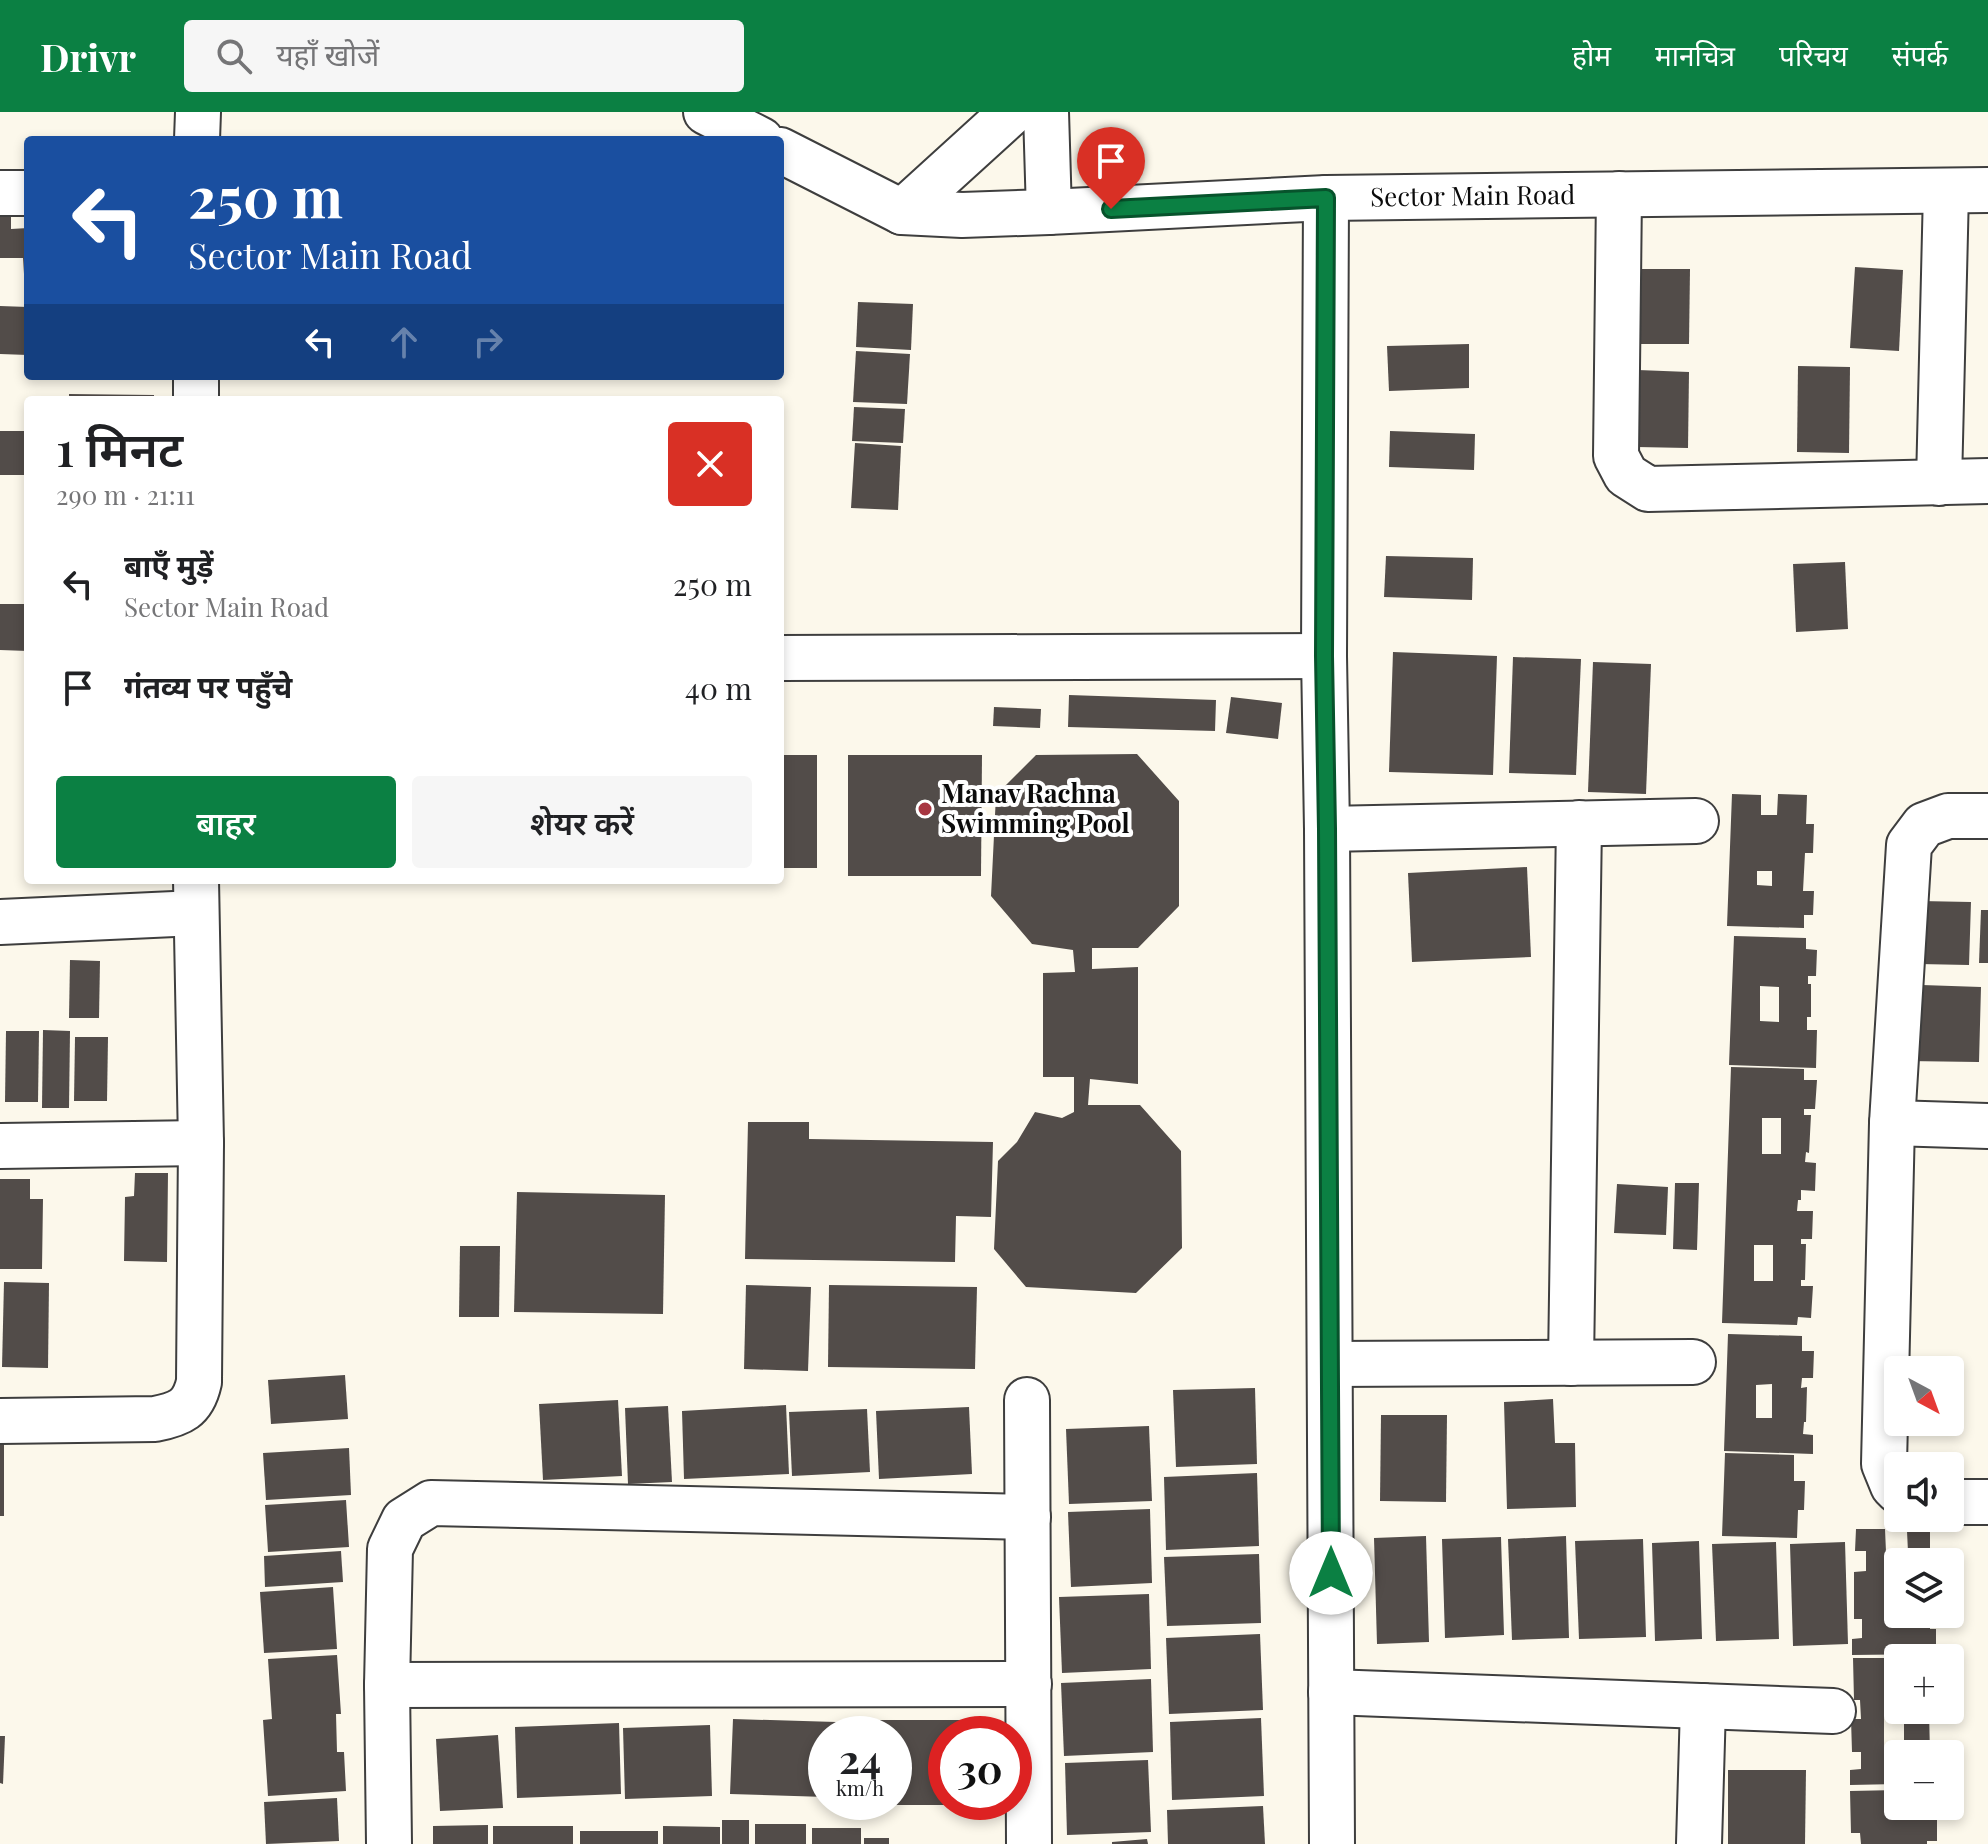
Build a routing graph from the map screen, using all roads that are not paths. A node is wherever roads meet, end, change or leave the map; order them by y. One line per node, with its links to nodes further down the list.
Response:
1 (198, 112): 5 (street)
2 (706, 112): 6 (street)
3 (1012, 112): 13 (street)
4 (1046, 112): 14 (street)
5 (197, 136)
6 (753, 136)
7 (784, 152): 13 (street, Sector Main Road)
8 (1967, 190): 11 (street, Sector Main Road); 16 (street)
9 (0, 193): 10 (street)
10 (24, 193)
11 (1619, 194): 12 (street, Sector Main Road); 16 (street)
12 (1326, 198): 14 (street, Sector Main Road); 17 (street)
13 (902, 212): 14 (street, Sector Main Road)
14 (1049, 212)
15 (1988, 481): 16 (street)
16 (1939, 483)
17 (1324, 656): 18 (street); 22 (street)
18 (784, 658)
19 (1988, 816): 25 (street)
20 (1696, 821): 21 (street)
21 (1579, 823): 22 (street); 30 (street)
22 (1327, 829): 31 (street)
23 (196, 896): 24 (street); 27 (street)
24 (0, 922)
25 (1892, 1123): 26 (street); 34 (street)
26 (1988, 1126)
27 (201, 1143): 28 (street); 33 (street)
28 (0, 1146)
29 (1693, 1362): 30 (street)
30 (1571, 1363): 31 (street)
31 (1330, 1364): 40 (street)
32 (1027, 1400): 37 (street)
33 (0, 1421)
34 (1884, 1452)
35 (1964, 1502): 36 (street)
36 (1988, 1502)
37 (1028, 1517): 38 (street); 39 (street)
38 (1029, 1684): 39 (street); 44 (street)
39 (387, 1685): 43 (street)
40 (1331, 1692): 41 (street); 45 (street)
41 (1703, 1706): 42 (street); 46 (street)
42 (1833, 1711)
43 (389, 1844)
44 (1029, 1844)
45 (1332, 1844)
46 (1699, 1844)

